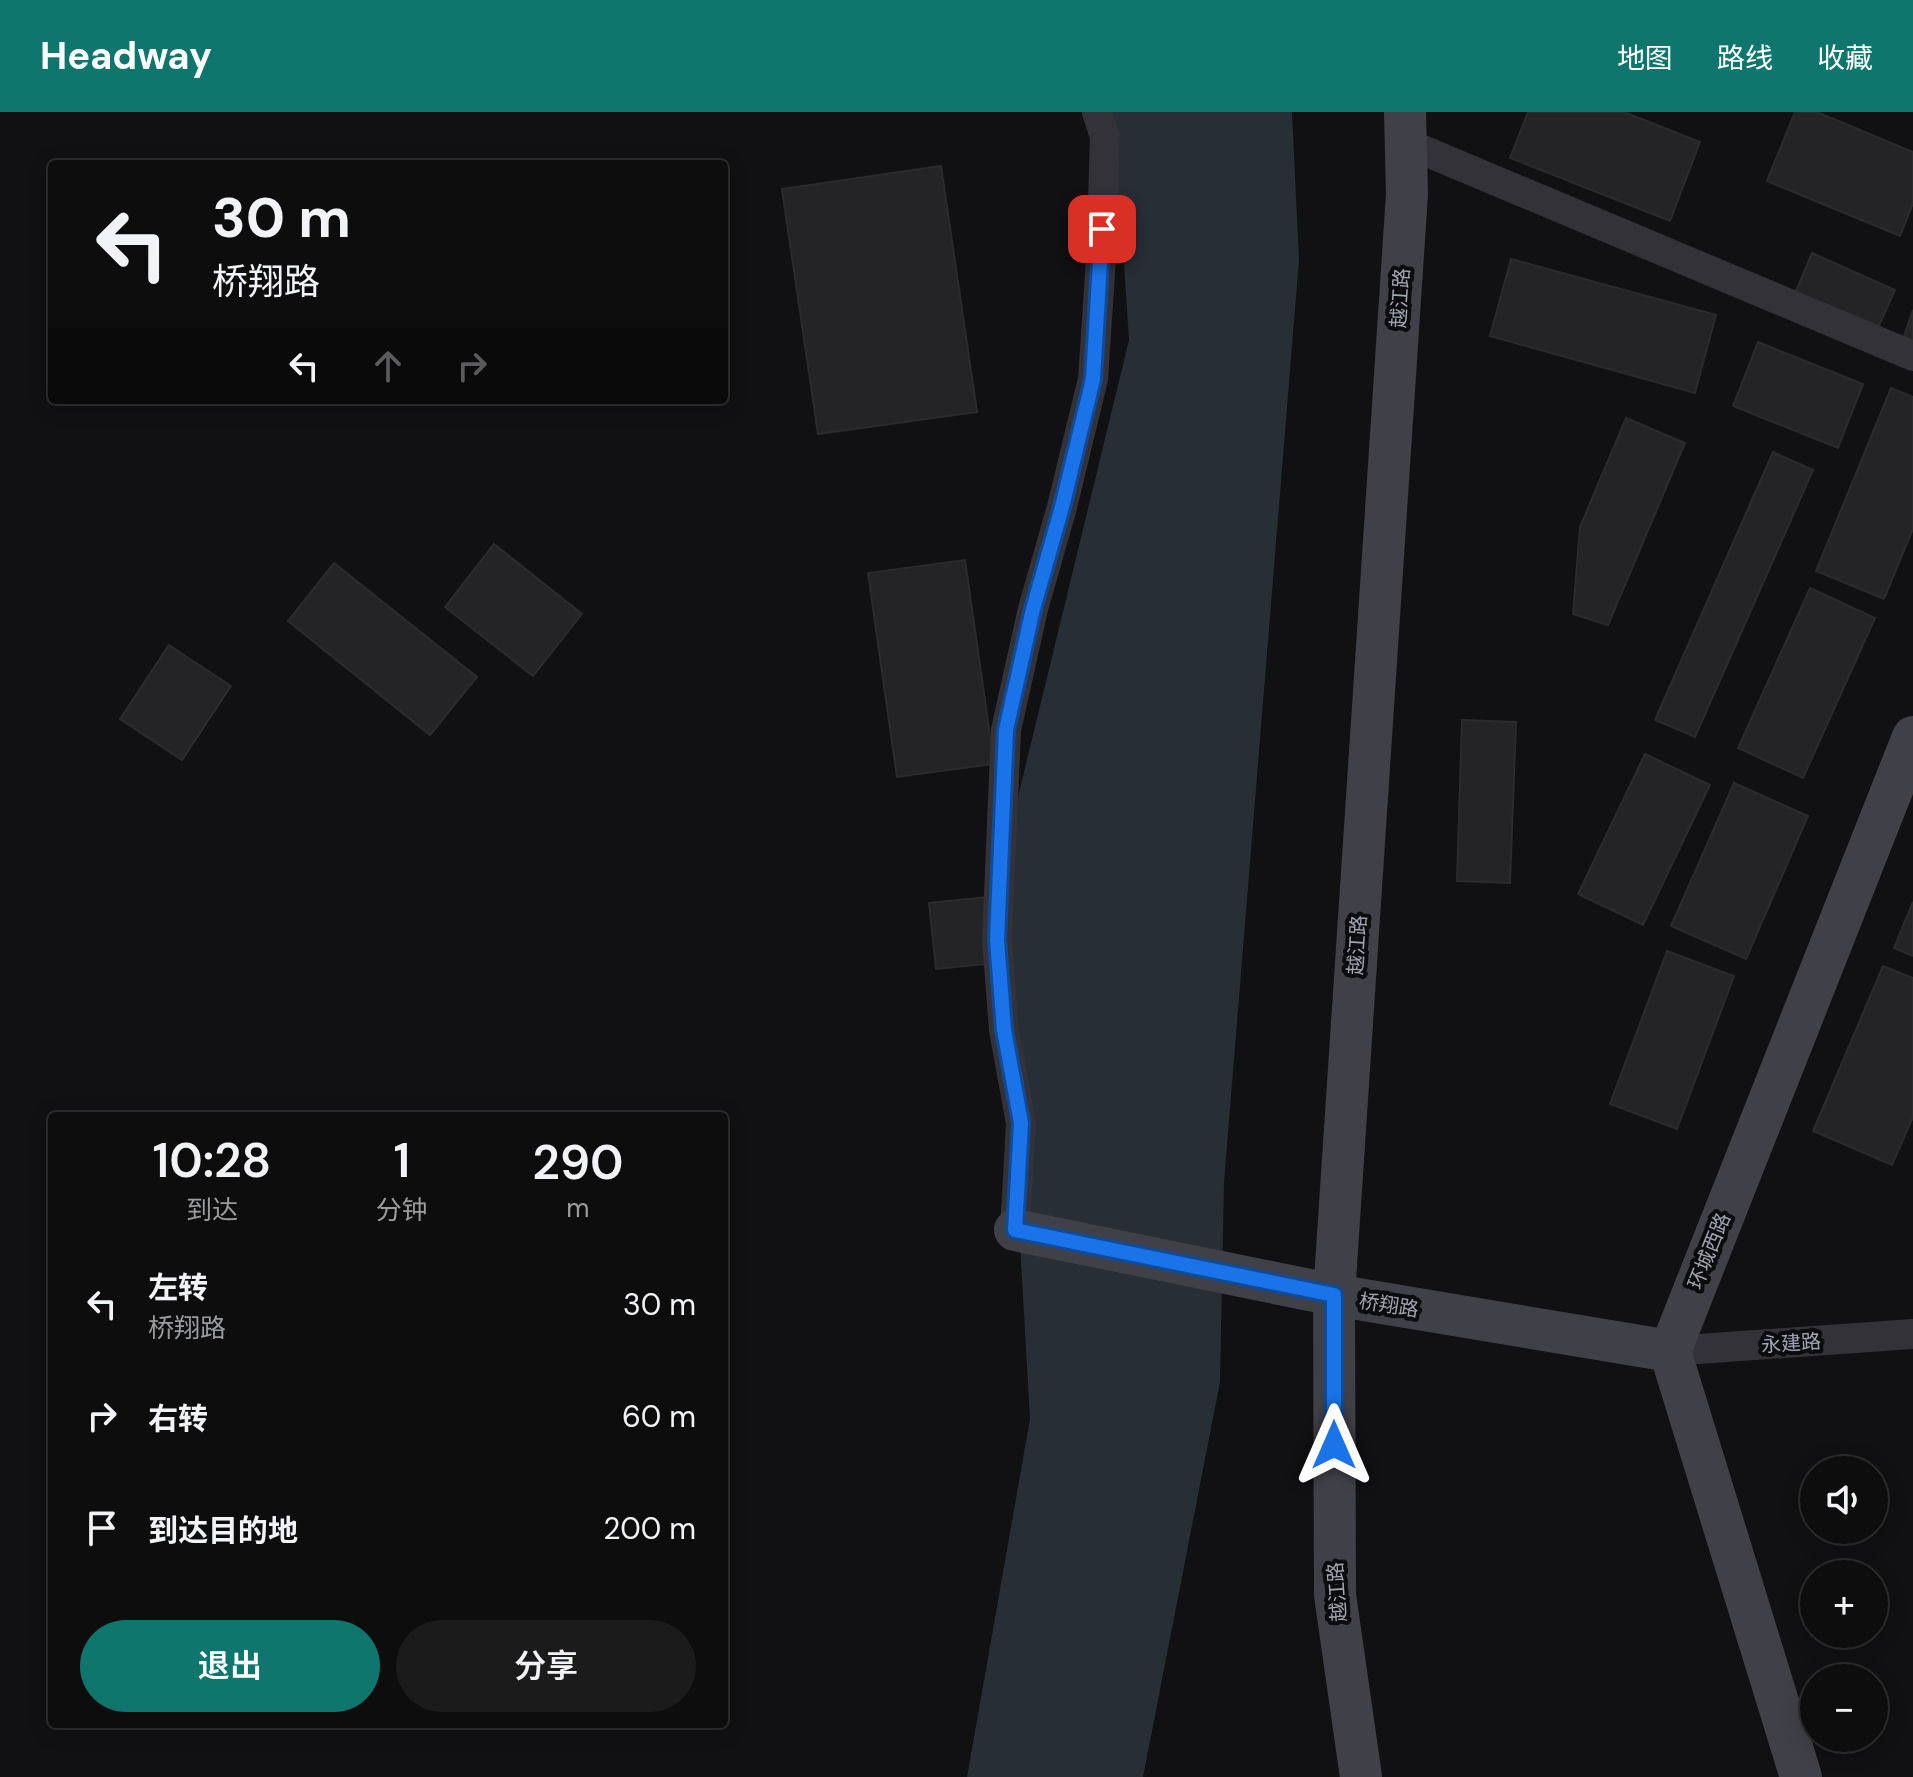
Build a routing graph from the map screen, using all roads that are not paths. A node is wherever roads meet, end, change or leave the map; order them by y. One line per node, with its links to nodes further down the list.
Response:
1 (1097, 112): 5 (street)
2 (1405, 127): 3 (street); 6 (street, 越江路)
3 (1913, 356)
4 (1913, 737): 8 (street, 环城西路)
5 (1015, 1230): 6 (street, 桥翔路)
6 (1334, 1295): 8 (street, 桥翔路); 9 (street, 越江路)
7 (1913, 1334): 8 (street, 永建路)
8 (1670, 1351): 10 (street)
9 (1361, 1777)
10 (1801, 1777)

